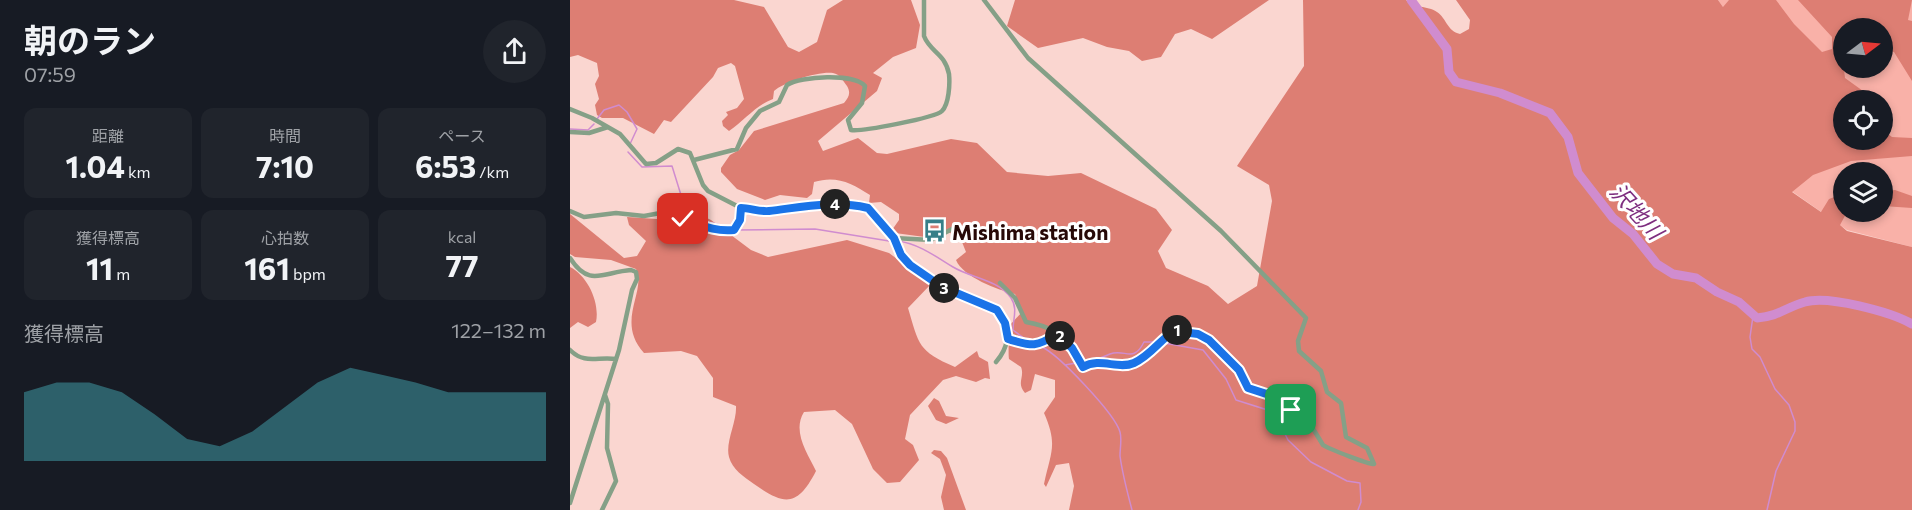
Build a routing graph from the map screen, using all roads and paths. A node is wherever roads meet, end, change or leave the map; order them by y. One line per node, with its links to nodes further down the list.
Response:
1 (924, 0): 6 (street)
2 (984, 0): 13 (street)
3 (570, 110): 4 (street)
4 (608, 127): 5 (street); 6 (street)
5 (570, 132)
6 (694, 160): 7 (street)
7 (741, 208): 8 (street); 10 (street)
8 (570, 211)
9 (954, 228): 10 (street)
10 (894, 238): 14 (street)
11 (570, 258): 16 (street)
12 (1000, 283): 13 (street)
13 (1057, 334): 14 (street)
14 (1008, 339): 17 (street)
15 (570, 350): 16 (street)
16 (616, 359): 18 (street)
17 (996, 362)
18 (605, 395): 19 (street); 20 (street)
19 (570, 503)
20 (602, 510)

